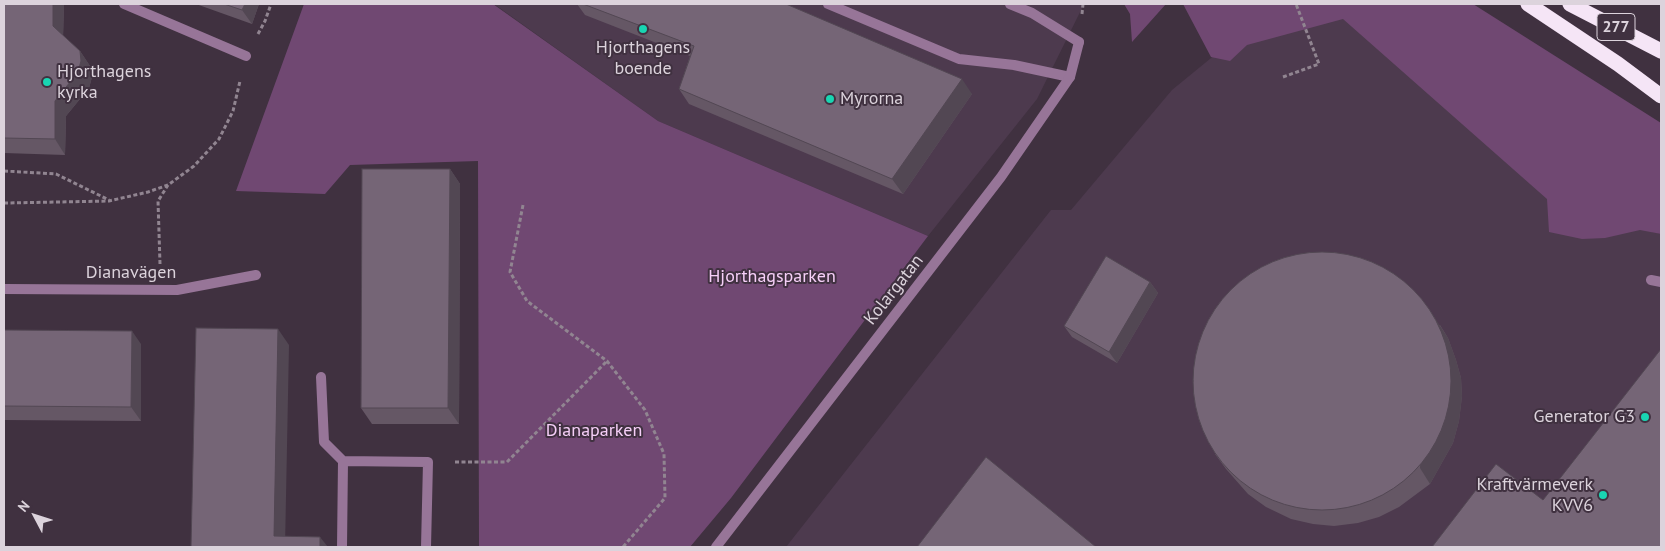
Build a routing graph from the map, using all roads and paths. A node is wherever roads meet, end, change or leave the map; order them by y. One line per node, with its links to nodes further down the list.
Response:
1 (124, 4): 9 (street)
2 (271, 4): 9 (path)
3 (828, 4): 11 (street)
4 (1010, 4): 11 (street, Kolargatan)
5 (1296, 4): 10 (path)
6 (1528, 4): 12 (highway)
7 (1570, 4): 8 (highway, 277)
8 (1661, 51)
9 (246, 56): 14 (path)
10 (1282, 76)
11 (1070, 77): 28 (street, Kolargatan)
12 (1661, 96)
13 (4, 171): 15 (path)
14 (168, 185): 15 (path); 20 (path)
15 (109, 201): 16 (path)
16 (4, 203)
17 (523, 205): 21 (path)
18 (256, 275): 20 (street, Dianavägen)
19 (4, 289): 20 (street, Dianavägen)
20 (160, 290)
21 (607, 361): 24 (path); 27 (path)
22 (322, 377): 23 (street)
23 (343, 461): 24 (street); 25 (street)
24 (428, 462): 26 (street)
25 (342, 547)
26 (426, 547)
27 (623, 547)
28 (716, 547)

